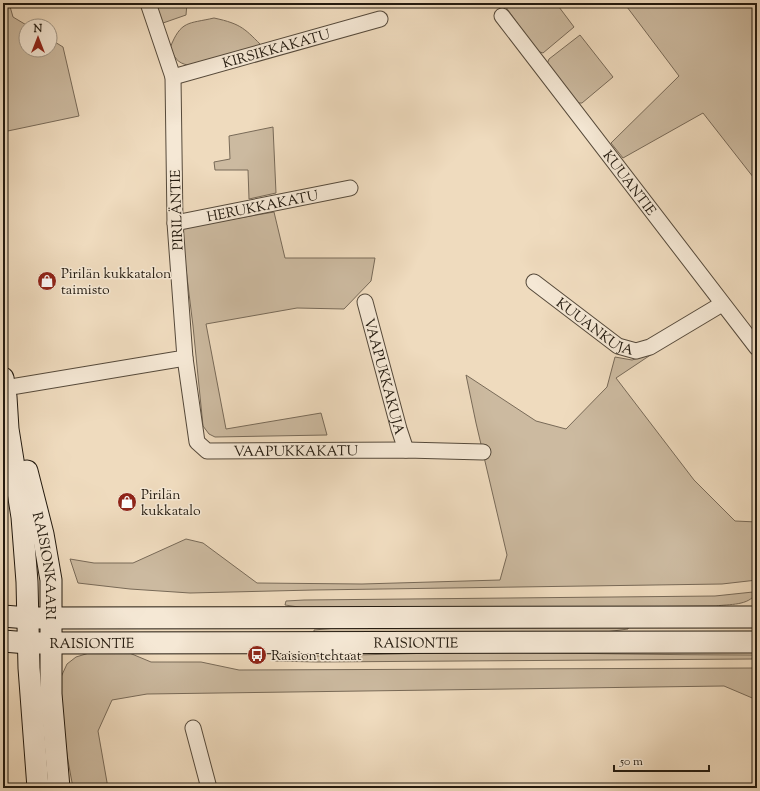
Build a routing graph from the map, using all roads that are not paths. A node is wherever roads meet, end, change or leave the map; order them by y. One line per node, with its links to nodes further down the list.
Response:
1 (148, 3): 4 (street, PIRILÄNTIE)
2 (502, 16): 9 (street, KUUANTIE)
3 (380, 19): 4 (street, KIRSIKKAKATU)
4 (173, 77): 6 (street, PIRILÄNTIE)
5 (350, 188): 6 (street, HERUKKAKATU)
6 (175, 223): 11 (street, PIRILÄNTIE)
7 (534, 282): 9 (street, KUUANKUJA)
8 (365, 302): 13 (street, VAAPUKKAKUJA)
9 (722, 304): 10 (street, KUUANTIE)
10 (757, 348)
11 (185, 358): 12 (street); 13 (street, VAAPUKKAKATU)
12 (5, 388): 17 (main road, RAISIONKAARI); 18 (main road, RAISIONKAARI)
13 (406, 450): 14 (street, VAAPUKKAKATU)
14 (483, 452)
15 (3, 616): 17 (main road, RAISIONTIE)
16 (757, 617): 18 (main road, RAISIONTIE)
17 (28, 618): 18 (main road, RAISIONTIE); 21 (main road, RAISIONKAARI)
18 (51, 618): 22 (main road, RAISIONKAARI)
19 (3, 641): 21 (main road, RAISIONTIE)
20 (757, 642): 22 (main road, RAISIONTIE)
21 (28, 643): 22 (main road, RAISIONTIE); 24 (main road, RAISIONKAARI)
22 (51, 643): 25 (main road, RAISIONKAARI)
23 (193, 728): 26 (street)
24 (38, 788)
25 (60, 788)
26 (209, 788)

